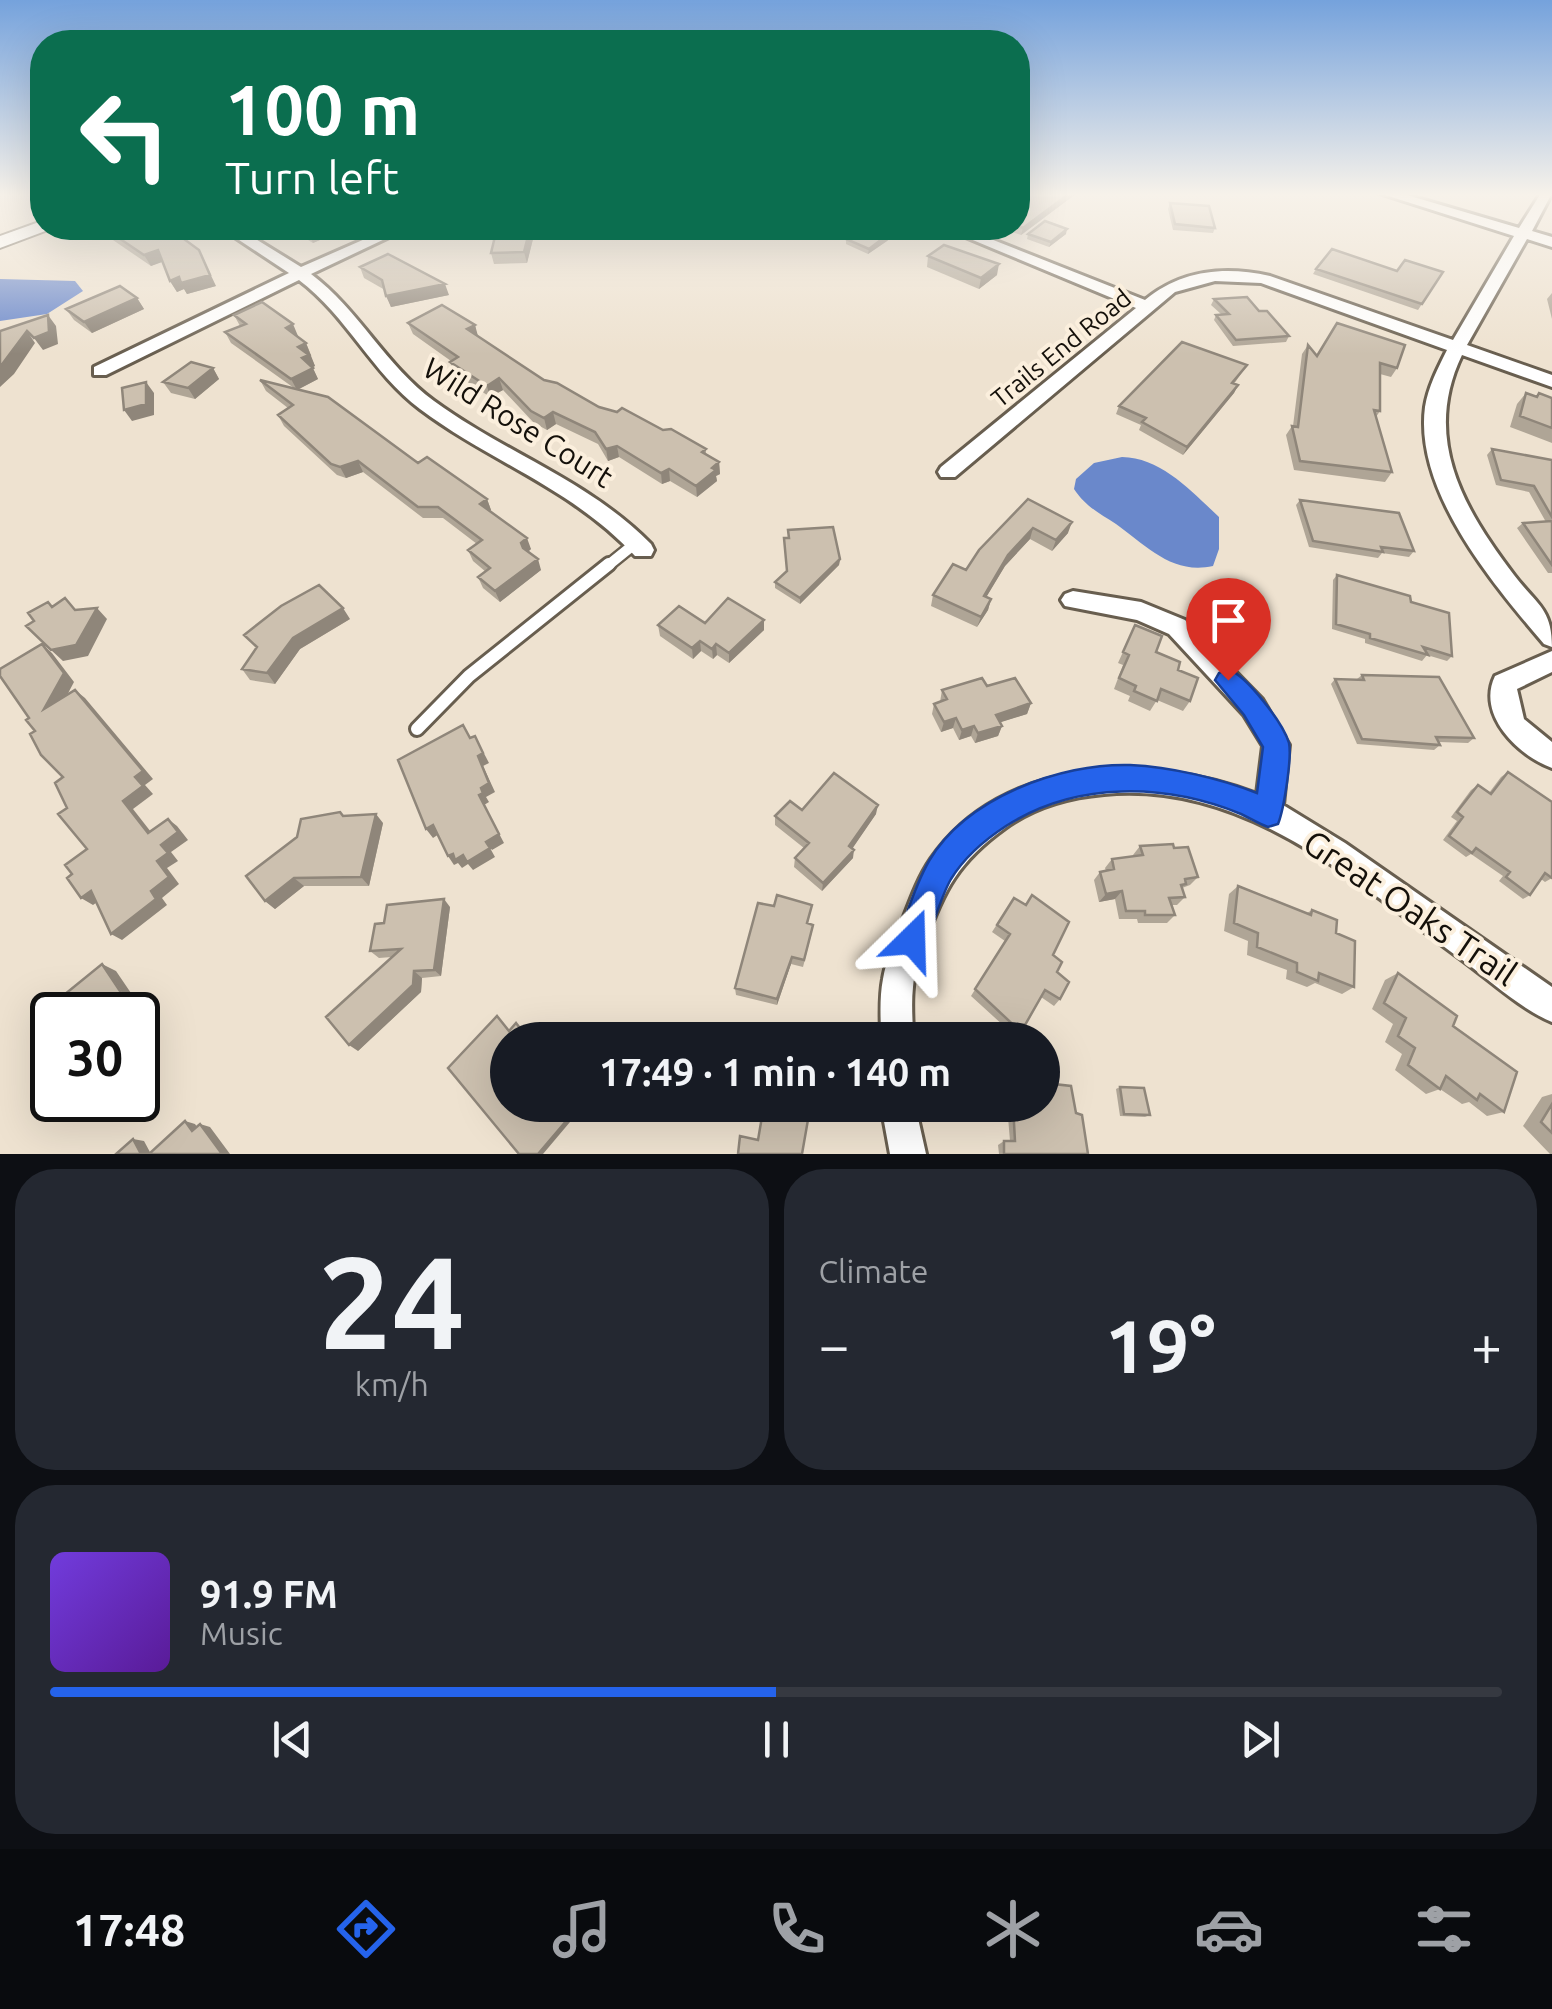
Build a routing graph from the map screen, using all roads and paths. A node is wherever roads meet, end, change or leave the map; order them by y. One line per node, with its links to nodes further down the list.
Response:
1 (258, 247): 5 (street, Wild Rose Court)
2 (360, 247): 5 (street)
3 (998, 247): 6 (street)
4 (1517, 247): 7 (street)
5 (300, 274): 8 (street); 11 (street, Wild Rose Court)
6 (1150, 308): 7 (street, Trails End Road); 10 (street, Trails End Road)
7 (1458, 348): 9 (street, Trails End Road); 13 (street)
8 (100, 371)
9 (1552, 381)
10 (948, 472)
11 (640, 546): 15 (lane)
12 (1073, 600): 17 (street)
13 (1552, 636)
14 (1552, 662): 16 (street)
15 (417, 729)
16 (1552, 756)
17 (1268, 814): 18 (street, Great Oaks Trail); 19 (street, Great Oaks Trail)
18 (1552, 1006)
19 (898, 1022)
20 (901, 1122): 21 (street)
21 (908, 1154)

